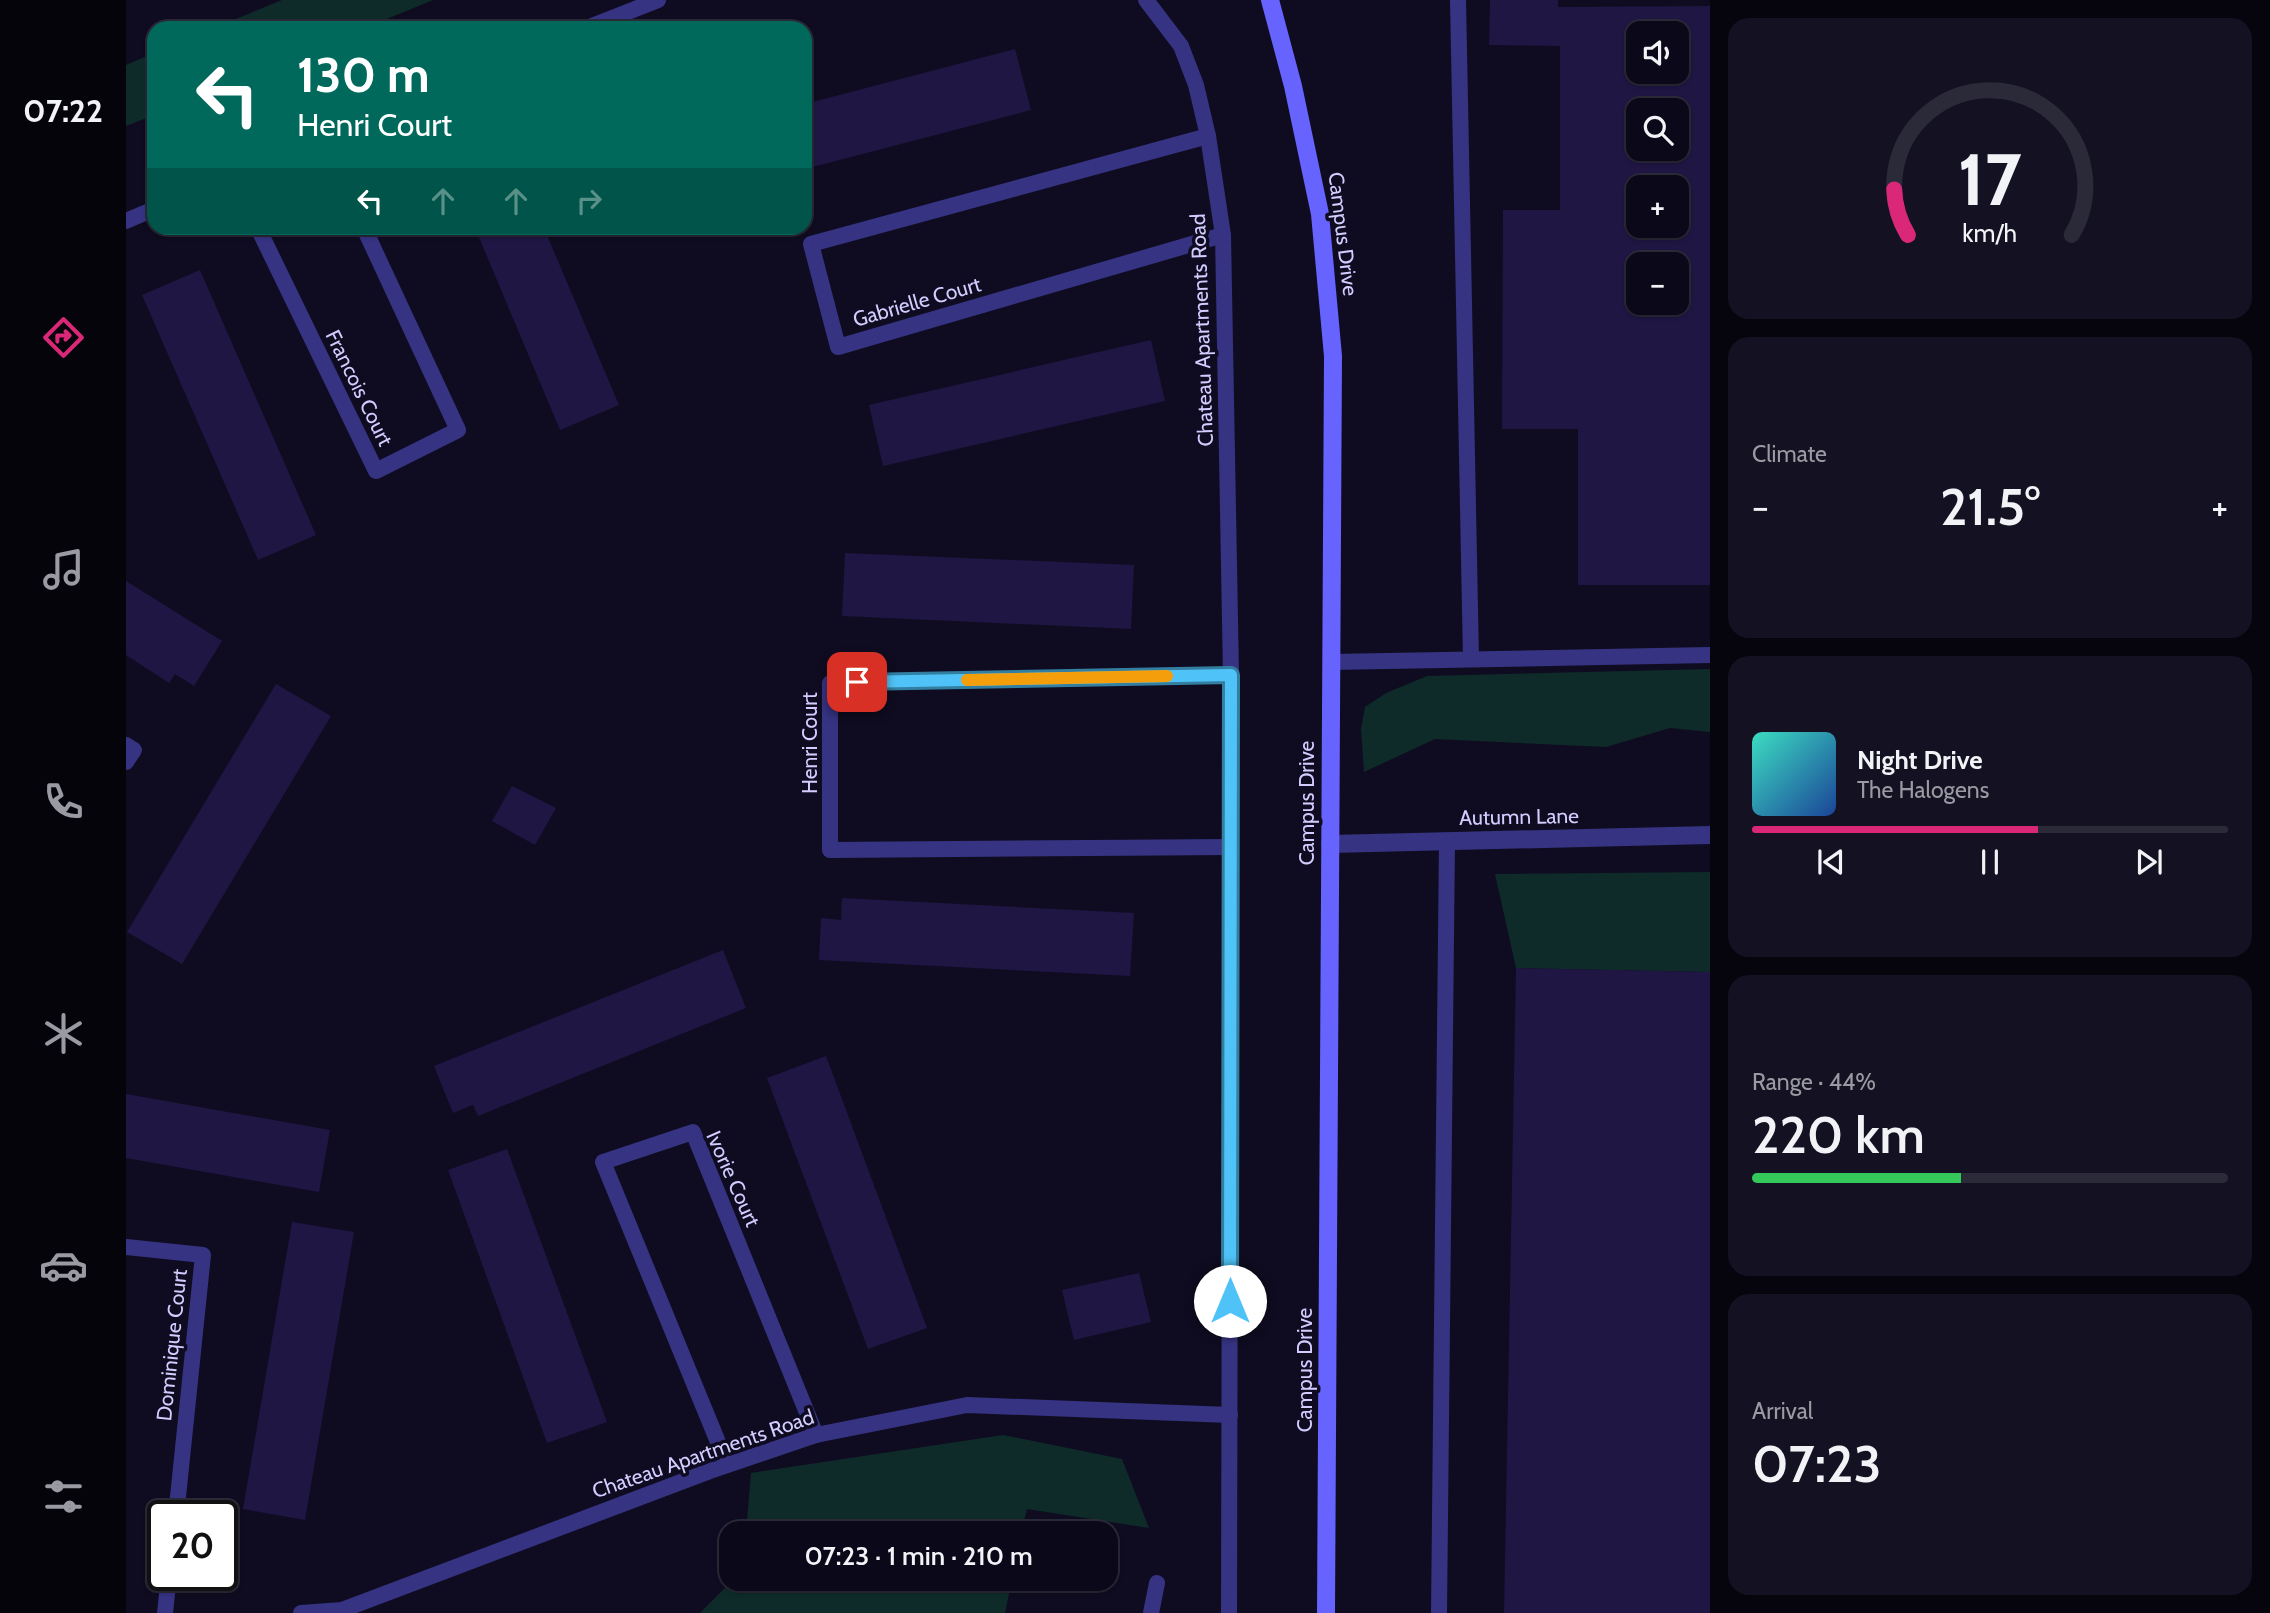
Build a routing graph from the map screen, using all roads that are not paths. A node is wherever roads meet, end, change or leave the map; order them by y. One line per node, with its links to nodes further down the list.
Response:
1 (658, 0): 5 (lane)
2 (1146, 0): 6 (lane, Chateau Apartments Road)
3 (1270, 0): 14 (street, Campus Drive)
4 (1458, 0): 13 (lane)
5 (605, 21)
6 (1208, 136): 11 (lane, Chateau Apartments Road); 11 (lane, Gabrielle Court)
7 (147, 212): 8 (lane)
8 (126, 221)
9 (261, 235): 10 (lane, Francois Court)
10 (367, 235)
11 (1223, 235): 15 (lane, Chateau Apartments Road)
12 (1710, 655): 13 (lane)
13 (1471, 659): 14 (lane)
14 (1331, 662): 20 (street, Campus Drive)
15 (1231, 675): 21 (lane); 21 (lane, Henri Court)
16 (126, 745): 17 (lane)
17 (126, 762)
18 (1710, 835): 19 (street, Autumn Lane)
19 (1447, 841): 20 (street, Autumn Lane); 34 (lane)
20 (1330, 844): 33 (street, Campus Drive)
21 (1231, 847): 23 (lane)
22 (126, 1247): 26 (lane, Dominique Court)
23 (1230, 1415): 24 (lane, Chateau Apartments Road); 32 (lane)
24 (816, 1435): 25 (lane, Chateau Apartments Road); 25 (lane, Ivorie Court)
25 (727, 1464): 30 (lane, Chateau Apartments Road)
26 (178, 1500)
27 (1157, 1583): 31 (lane)
28 (168, 1591): 29 (lane)
29 (166, 1613)
30 (301, 1613)
31 (1151, 1613)
32 (1228, 1613)
33 (1326, 1613)
34 (1439, 1613)

